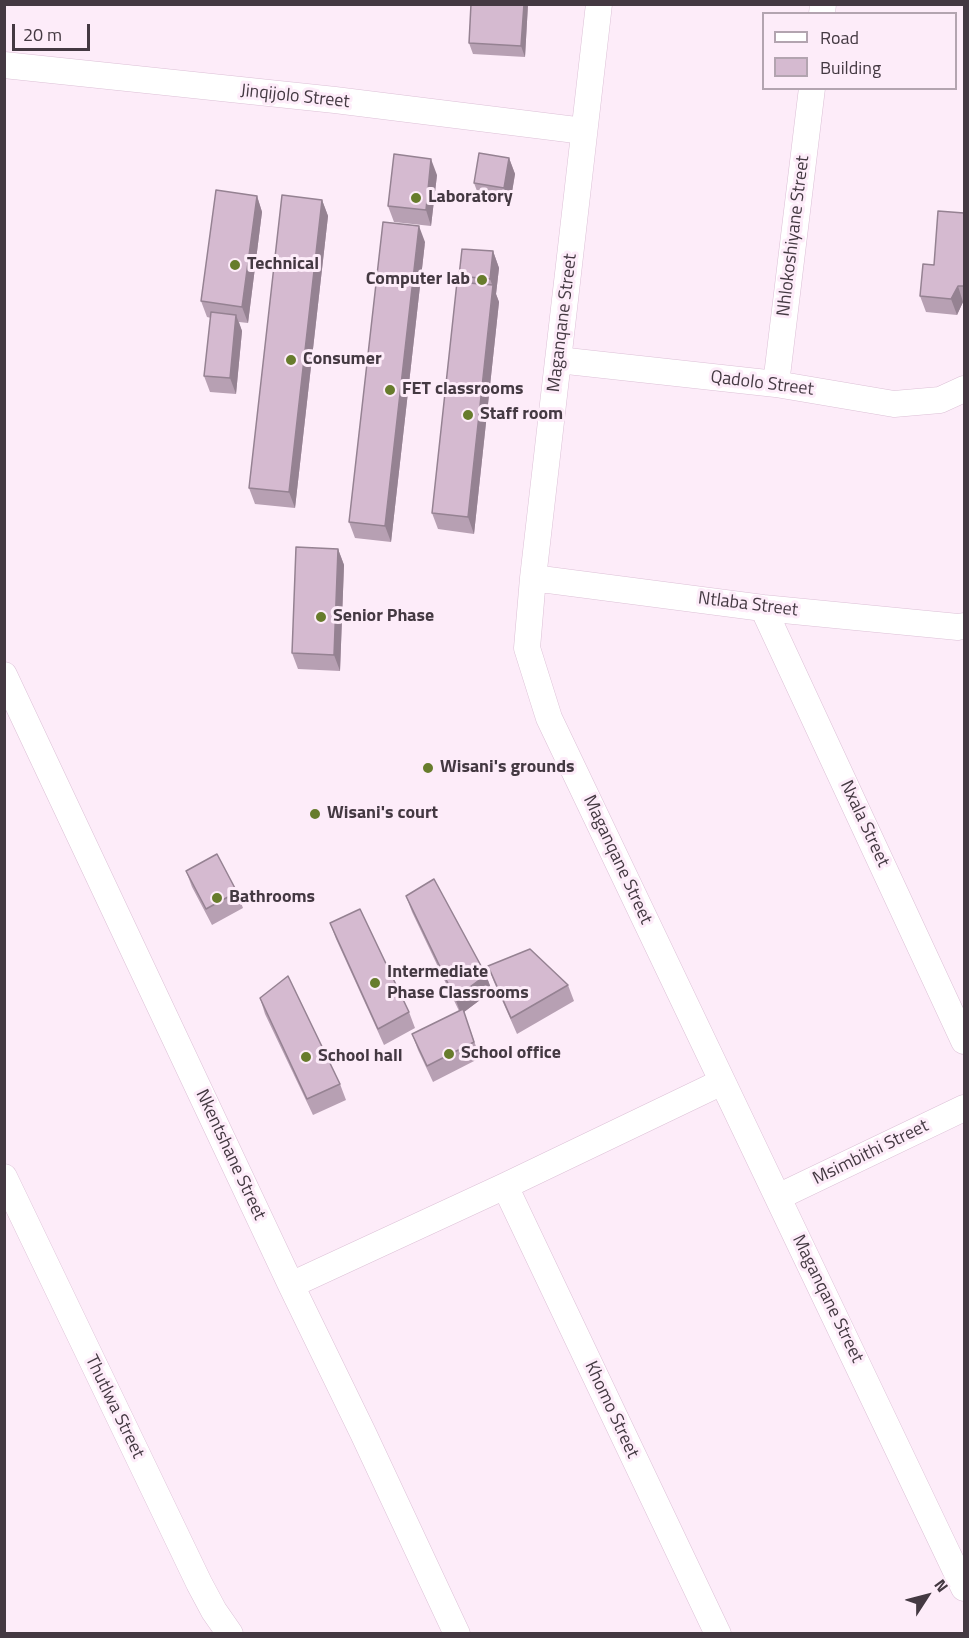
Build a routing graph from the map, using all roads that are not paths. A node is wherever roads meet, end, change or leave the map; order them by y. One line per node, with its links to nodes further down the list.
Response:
1 (599, 4): 4 (street, Maganqane Street)
2 (4, 65): 4 (street, Jinqijolo Street)
3 (813, 90): 6 (street, Nhlokoshiyane Street)
4 (584, 131): 5 (street, Maganqane Street)
5 (558, 360): 6 (street, Qadolo Street); 8 (street, Maganqane Street)
6 (776, 384): 7 (street, Qadolo Street)
7 (964, 389)
8 (533, 578): 9 (street, Ntlaba Street); 13 (street, Maganqane Street)
9 (763, 608): 10 (street, Ntlaba Street); 12 (street, Nxala Street)
10 (964, 626)
11 (4, 675): 18 (street, Nkentshane Street)
12 (964, 1041)
13 (722, 1082): 16 (street); 17 (street, Maganqane Street)
14 (964, 1108): 17 (street, Msimbithi Street)
15 (4, 1177): 20 (street, Thutlwa Street)
16 (505, 1186): 18 (street); 22 (street, Khomo Street)
17 (778, 1197): 19 (street, Maganqane Street)
18 (291, 1285): 21 (street, Nkentshane Street)
19 (964, 1588)
20 (230, 1634)
21 (457, 1634)
22 (718, 1634)

